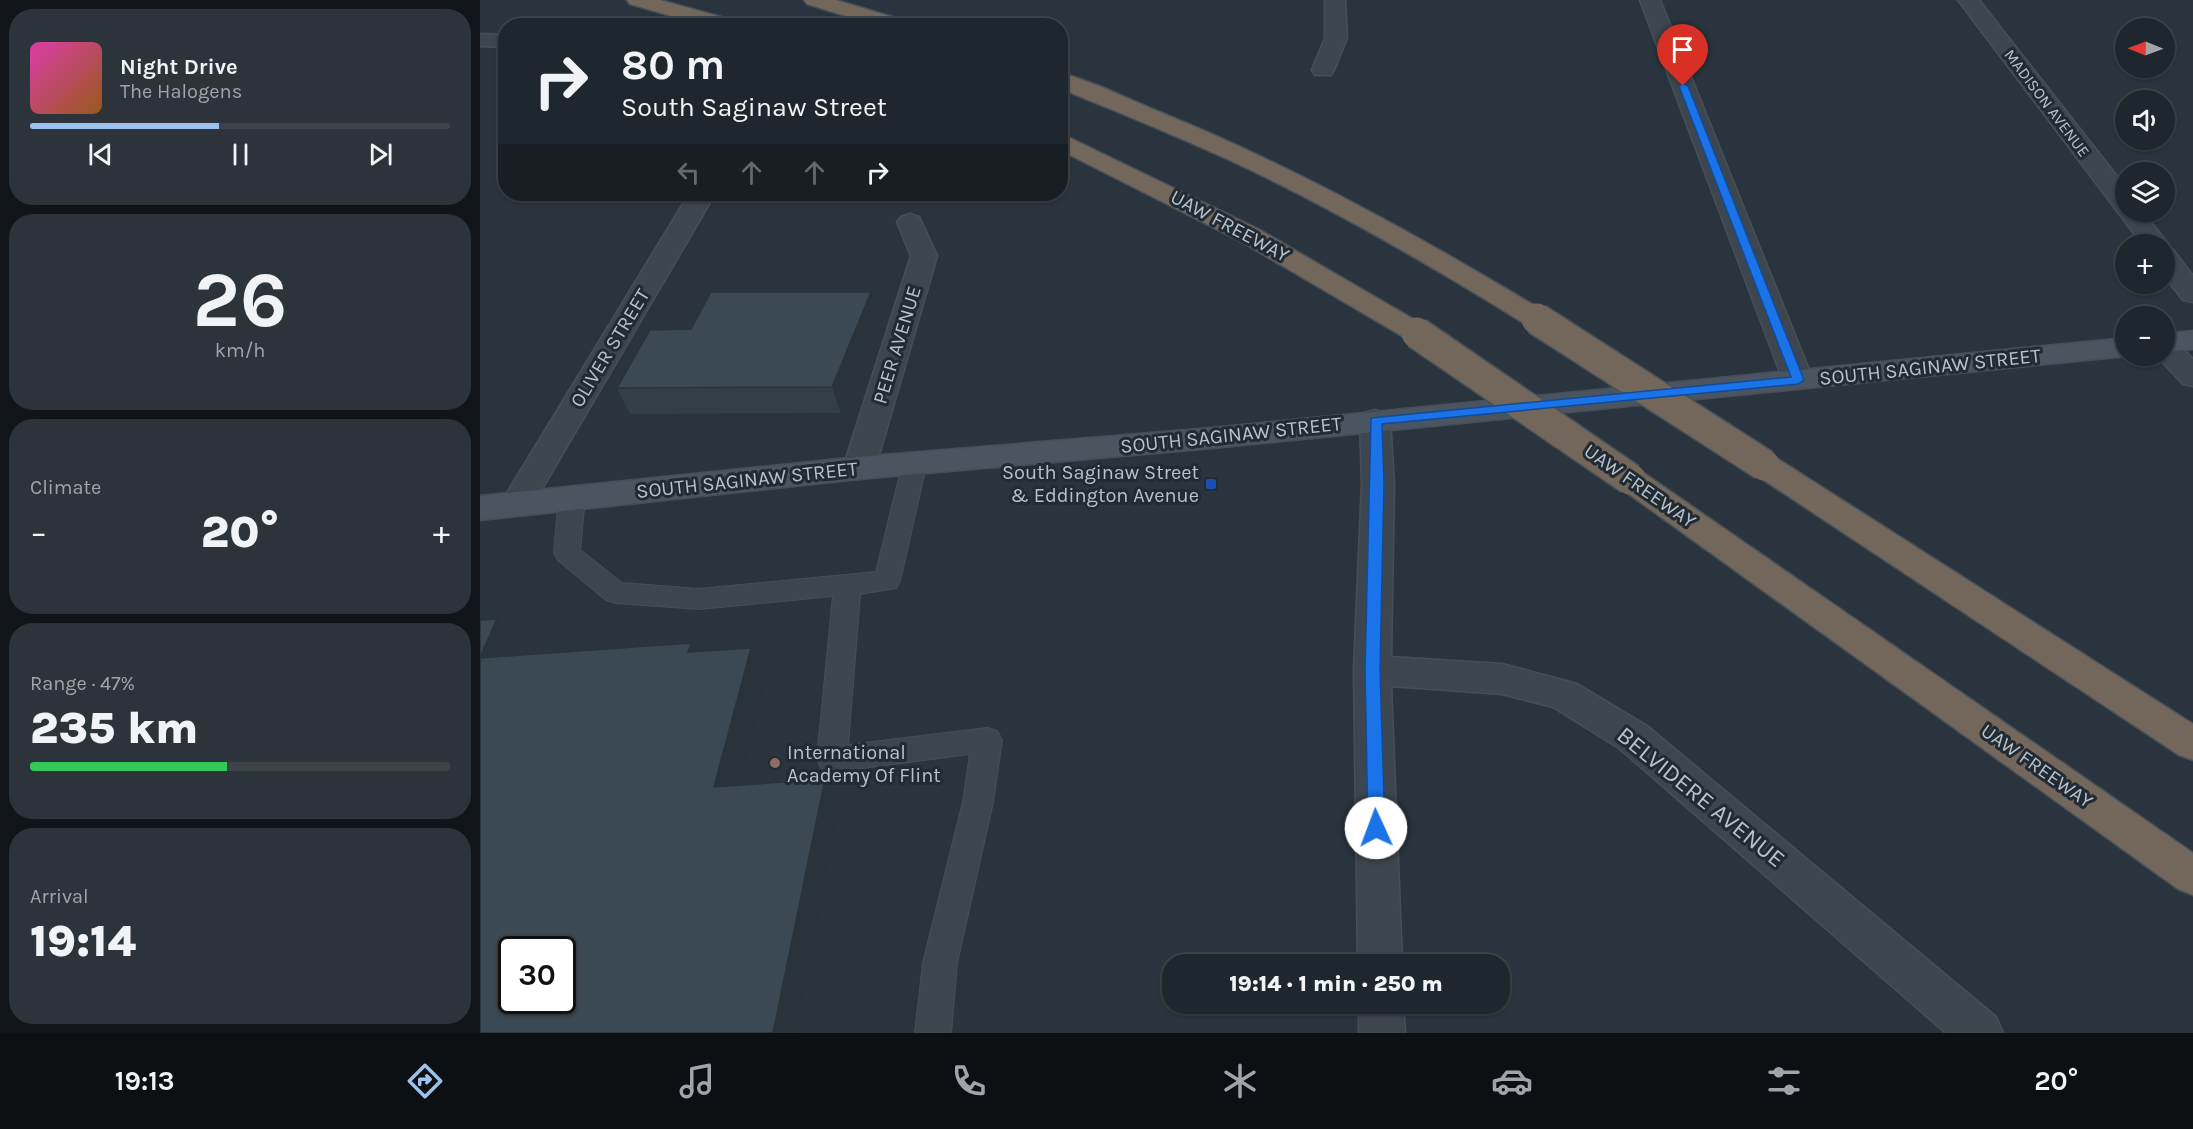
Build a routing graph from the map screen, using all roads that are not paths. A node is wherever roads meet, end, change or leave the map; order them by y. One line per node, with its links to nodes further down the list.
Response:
1 (637, 0): 6 (highway)
2 (814, 0): 7 (highway)
3 (1335, 0): 10 (street)
4 (1650, 0): 25 (street)
5 (1968, 0): 13 (street, MADISON AVENUE)
6 (703, 18)
7 (876, 18)
8 (480, 40): 9 (street)
9 (498, 41)
10 (1323, 70)
11 (1068, 83): 34 (highway, bridge)
12 (1068, 144): 35 (highway, UAW FREEWAY, bridge)
13 (2115, 192)
14 (698, 201): 30 (street, OLIVER STREET)
15 (910, 222): 28 (street, PEER AVENUE)
16 (2138, 222): 17 (street)
17 (2147, 234)
18 (2175, 270): 19 (street)
19 (2193, 294)
20 (2193, 340): 21 (main road)
21 (2175, 342)
22 (2115, 348): 25 (main road, SOUTH SAGINAW STREET)
23 (2175, 357): 24 (street)
24 (2193, 377)
25 (1798, 380): 26 (main road, SOUTH SAGINAW STREET)
26 (1375, 420): 27 (main road, SOUTH SAGINAW STREET); 33 (street)
27 (914, 466): 28 (main road, SOUTH SAGINAW STREET); 32 (lane)
28 (859, 468): 29 (main road, SOUTH SAGINAW STREET)
29 (572, 497): 30 (main road, SOUTH SAGINAW STREET); 32 (lane)
30 (517, 503): 31 (main road, SOUTH SAGINAW STREET)
31 (480, 508)
32 (847, 585): 38 (lane)
33 (1372, 670): 36 (street); 40 (street, BELVIDERE AVENUE)
34 (2193, 744)
35 (2193, 876)
36 (1380, 954)
37 (1381, 1014): 39 (street)
38 (933, 1033)
39 (1382, 1033)
40 (1980, 1033)

